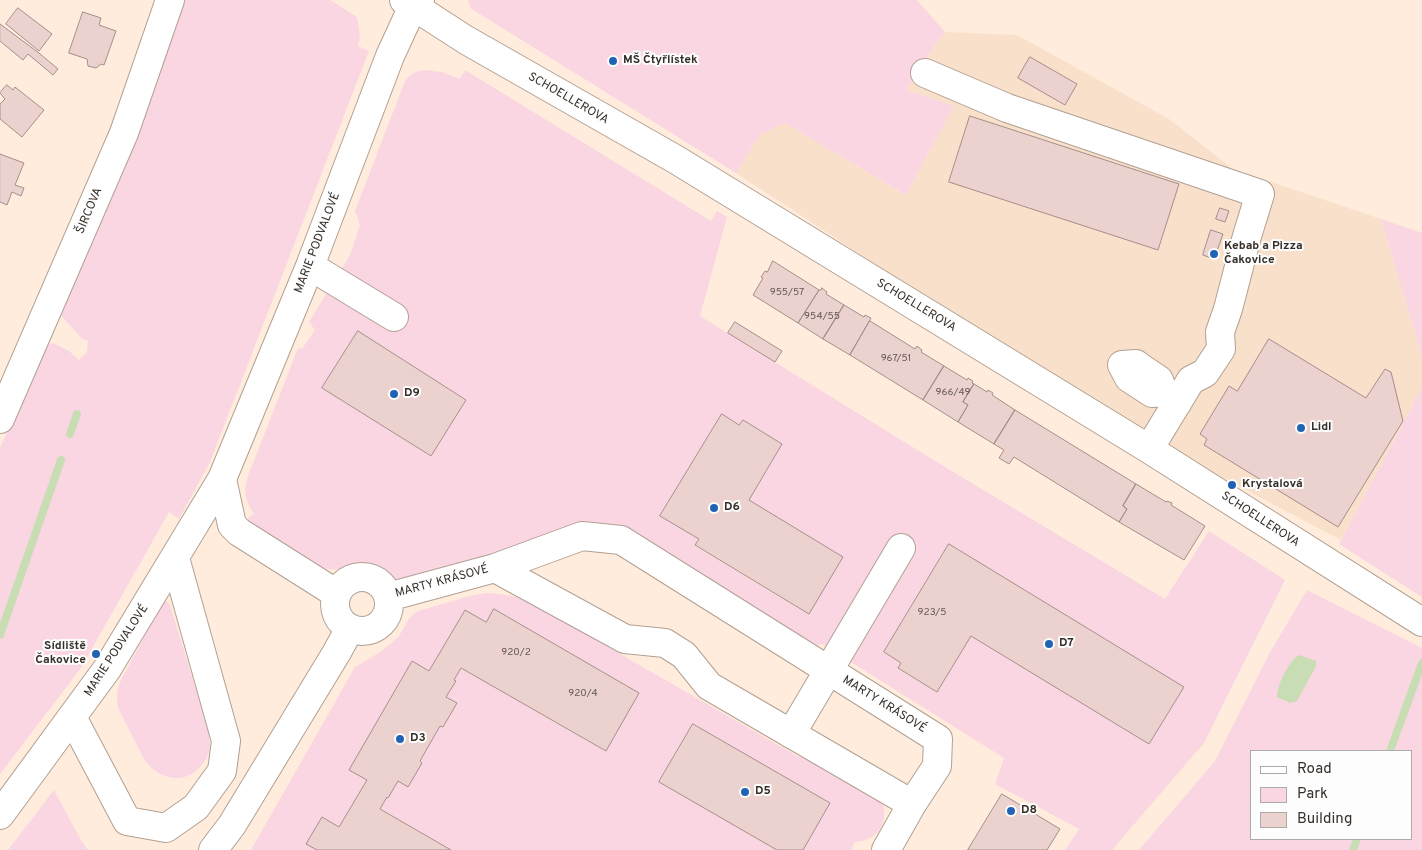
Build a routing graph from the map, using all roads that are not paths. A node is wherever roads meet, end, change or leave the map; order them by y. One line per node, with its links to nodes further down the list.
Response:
1 (170, 0): 6 (street, ŠIRCOVA)
2 (412, 2): 4 (street, MARIE PODVALOVÉ); 7 (street, SCHOELLEROVA)
3 (925, 73): 7 (street)
4 (310, 266): 5 (street); 8 (street, MARIE PODVALOVÉ)
5 (394, 317)
6 (0, 419)
7 (1150, 449): 14 (street, SCHOELLEROVA)
8 (222, 479): 10 (street, MARIE PODVALOVÉ); 12 (street)
9 (901, 548): 16 (street)
10 (175, 558): 17 (street, MARIE PODVALOVÉ); 17 (street)
11 (495, 568): 13 (street, MARTY KRÁSOVÉ); 16 (street, MARTY KRÁSOVÉ); 18 (street, MARTY KRÁSOVÉ)
12 (337, 594): 13 (street); 15 (street)
13 (388, 597): 15 (street)
14 (1417, 620)
15 (350, 628): 21 (street)
16 (829, 670): 18 (street); 19 (street, MARTY KRÁSOVÉ)
17 (72, 717): 20 (street, MARIE PODVALOVÉ)
18 (791, 734): 19 (street, MARTY KRÁSOVÉ)
19 (912, 804): 22 (street)
20 (0, 815)
21 (212, 850)
22 (886, 850)

